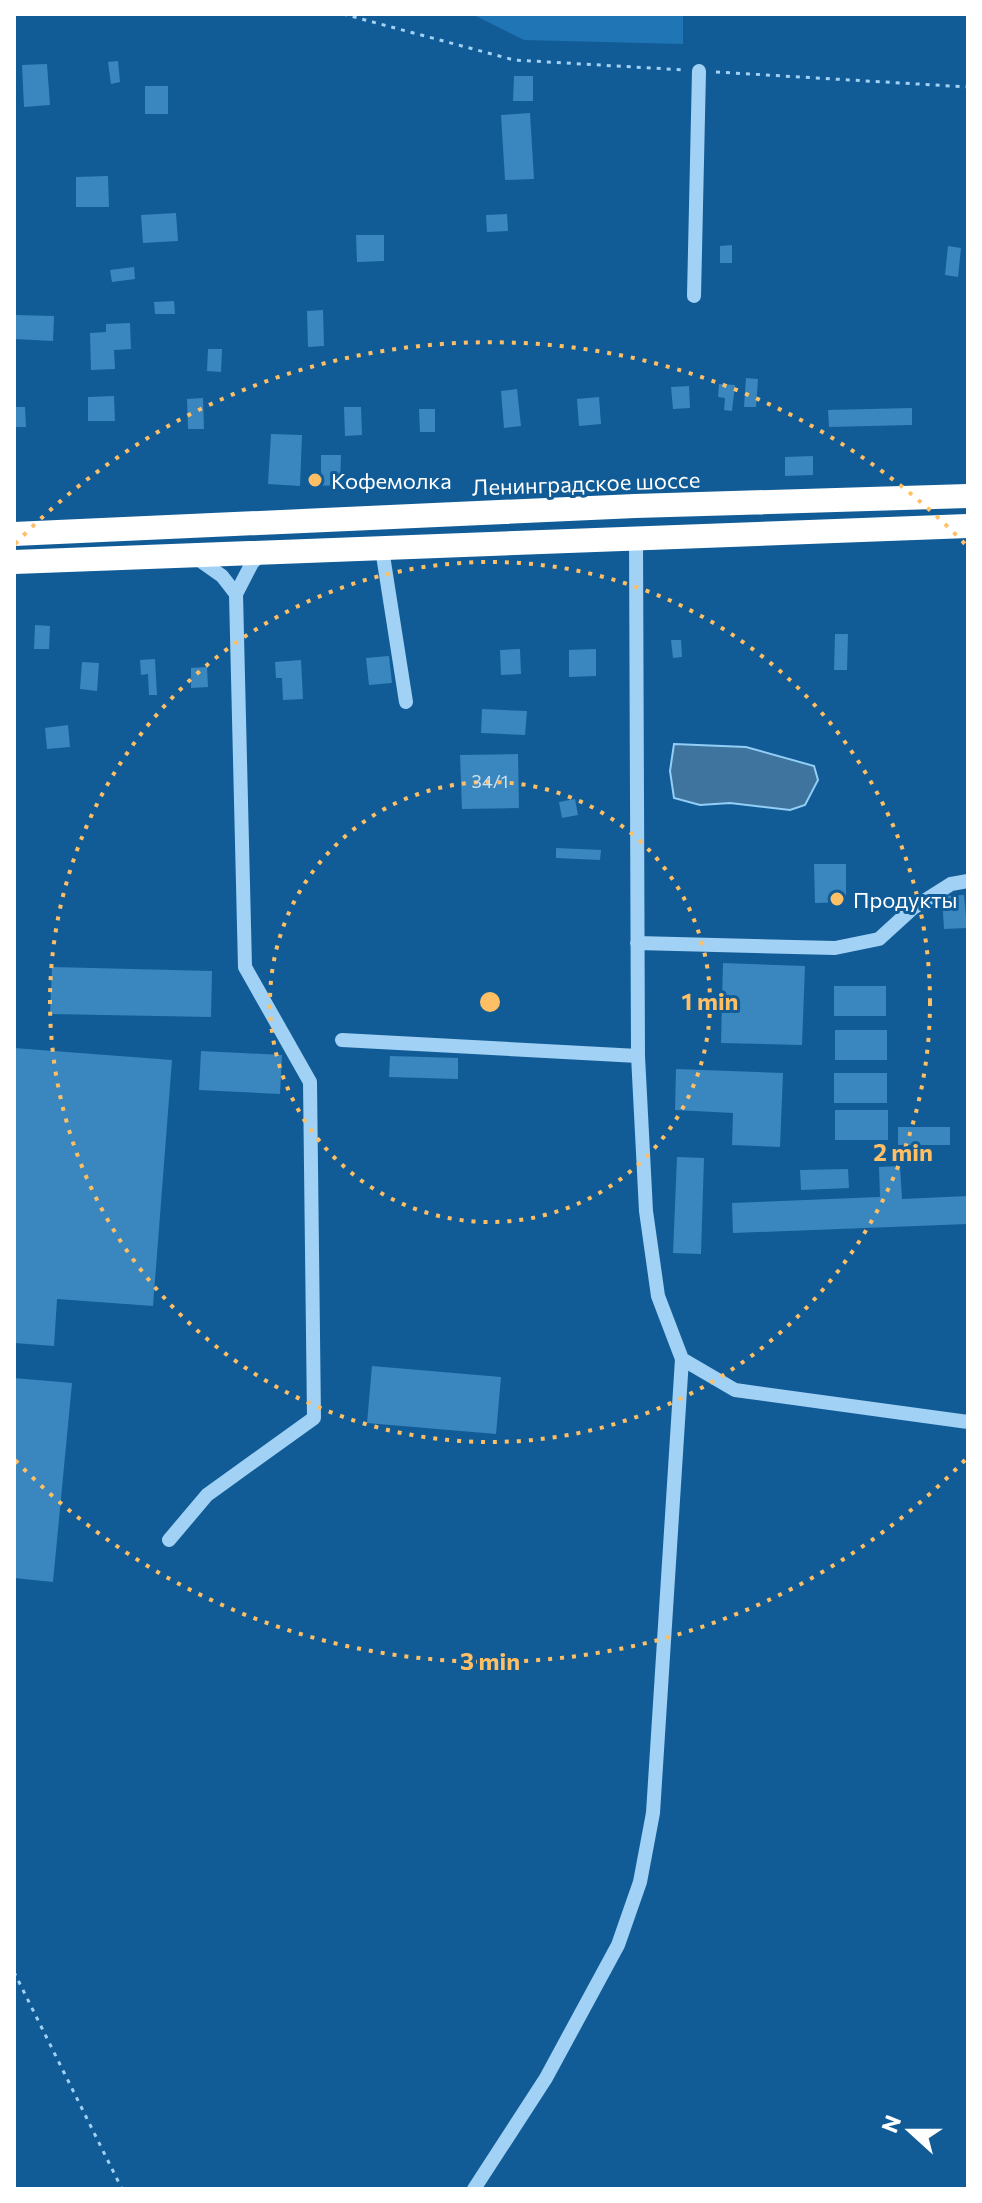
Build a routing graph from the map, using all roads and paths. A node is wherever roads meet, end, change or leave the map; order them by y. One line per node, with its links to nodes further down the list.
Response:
1 (343, 14): 2 (path)
2 (699, 71): 3 (path); 4 (street)
3 (968, 87)
4 (694, 296)
5 (968, 496): 7 (highway, Ленинградское шоссе)
6 (968, 526): 8 (highway)
7 (14, 534)
8 (636, 539): 9 (highway); 16 (street)
9 (382, 549): 10 (highway); 14 (street)
10 (262, 553): 11 (highway); 13 (street)
11 (191, 555): 12 (highway); 13 (street)
12 (14, 562)
13 (236, 594): 21 (street)
14 (406, 702)
15 (968, 881): 16 (street)
16 (637, 943): 18 (street)
17 (342, 1040): 18 (street)
18 (638, 1056): 19 (street)
19 (682, 1359): 20 (street); 24 (street)
20 (968, 1422)
21 (169, 1540)
22 (14, 1972): 23 (path)
23 (122, 2189)
24 (474, 2189)

